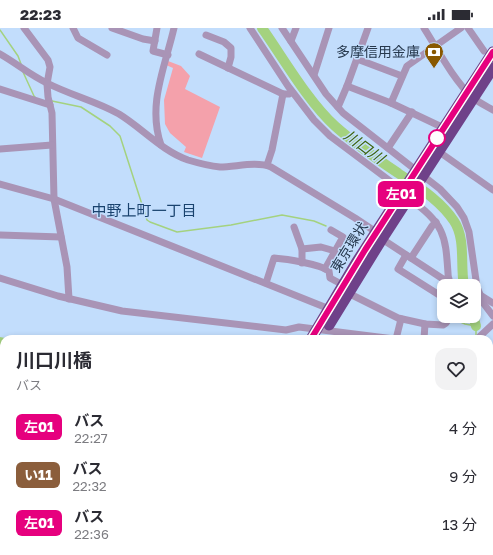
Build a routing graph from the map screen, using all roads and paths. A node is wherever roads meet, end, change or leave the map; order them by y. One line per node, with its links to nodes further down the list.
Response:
1 (24, 28): 28 (street)
2 (73, 28): 21 (street)
3 (112, 28): 15 (street)
4 (157, 28): 15 (street)
5 (174, 28): 22 (street)
6 (250, 28): 31 (street)
7 (282, 28): 16 (street)
8 (296, 28): 16 (street)
9 (329, 28): 26 (street)
10 (368, 28): 23 (street)
11 (424, 28): 17 (street)
12 (461, 28): 17 (street)
13 (468, 28): 18 (street)
14 (206, 35): 24 (street)
15 (155, 41): 22 (street)
16 (291, 41): 26 (street)
17 (435, 46): 27 (street); 33 (street)
18 (489, 51): 33 (highway, 東京環状)
19 (0, 54): 28 (street)
20 (199, 54): 24 (street)
21 (108, 55)
22 (168, 55): 41 (street)
23 (357, 60): 27 (street); 29 (street)
24 (228, 68): 32 (street)
25 (493, 68): 33 (highway, 東京環状)
26 (314, 75): 36 (street)
27 (402, 76): 35 (street)
28 (48, 84): 34 (street); 41 (street)
29 (347, 86): 35 (street); 36 (street)
30 (0, 89): 34 (street)
31 (292, 92): 32 (street); 49 (street)
32 (283, 94): 45 (street)
33 (470, 95): 37 (street); 39 (highway, 東京環状); 44 (highway, 東京環状)
34 (49, 102): 40 (street)
35 (391, 102): 38 (street)
36 (338, 108): 42 (street)
37 (493, 110)
38 (412, 112): 39 (street); 42 (street)
39 (444, 128): 46 (highway, 東京環状)
40 (52, 145): 43 (street); 50 (street)
41 (161, 145): 45 (street)
42 (388, 148): 46 (street)
43 (0, 149)
44 (438, 151): 46 (highway, 東京環状); 48 (street)
45 (267, 165): 56 (street)
46 (419, 174): 49 (highway, 東京環状); 65 (street)
47 (0, 184): 50 (street)
48 (493, 190)
49 (406, 194): 51 (street); 56 (highway, 東京環状)
50 (54, 199): 55 (street); 66 (street)
51 (436, 222): 59 (street); 64 (street)
52 (294, 227): 57 (street)
53 (330, 230): 58 (street)
54 (0, 235): 55 (street)
55 (61, 236): 71 (street)
56 (379, 236): 59 (street); 67 (highway, 東京環状)
57 (302, 249): 58 (street); 60 (street)
58 (335, 251): 61 (street)
59 (409, 256): 63 (street); 68 (street)
60 (302, 263): 61 (street); 66 (street)
61 (325, 269): 67 (street)
62 (0, 278): 71 (street)
63 (443, 279)
64 (449, 279)
65 (475, 279)
66 (266, 283): 73 (street)
67 (346, 289): 73 (highway, 東京環状); 75 (street); 79 (highway, 東京環状)
68 (437, 294)
69 (481, 296): 72 (street)
70 (481, 297): 74 (street)
71 (68, 299): 79 (street)
72 (493, 303)
73 (329, 310): 79 (highway, 東京環状)
74 (493, 316)
75 (401, 319): 77 (street); 80 (street)
76 (446, 323): 77 (street)
77 (426, 324): 81 (street)
78 (493, 324): 82 (street)
79 (318, 335)
80 (396, 335)
81 (425, 335)
82 (481, 335)

